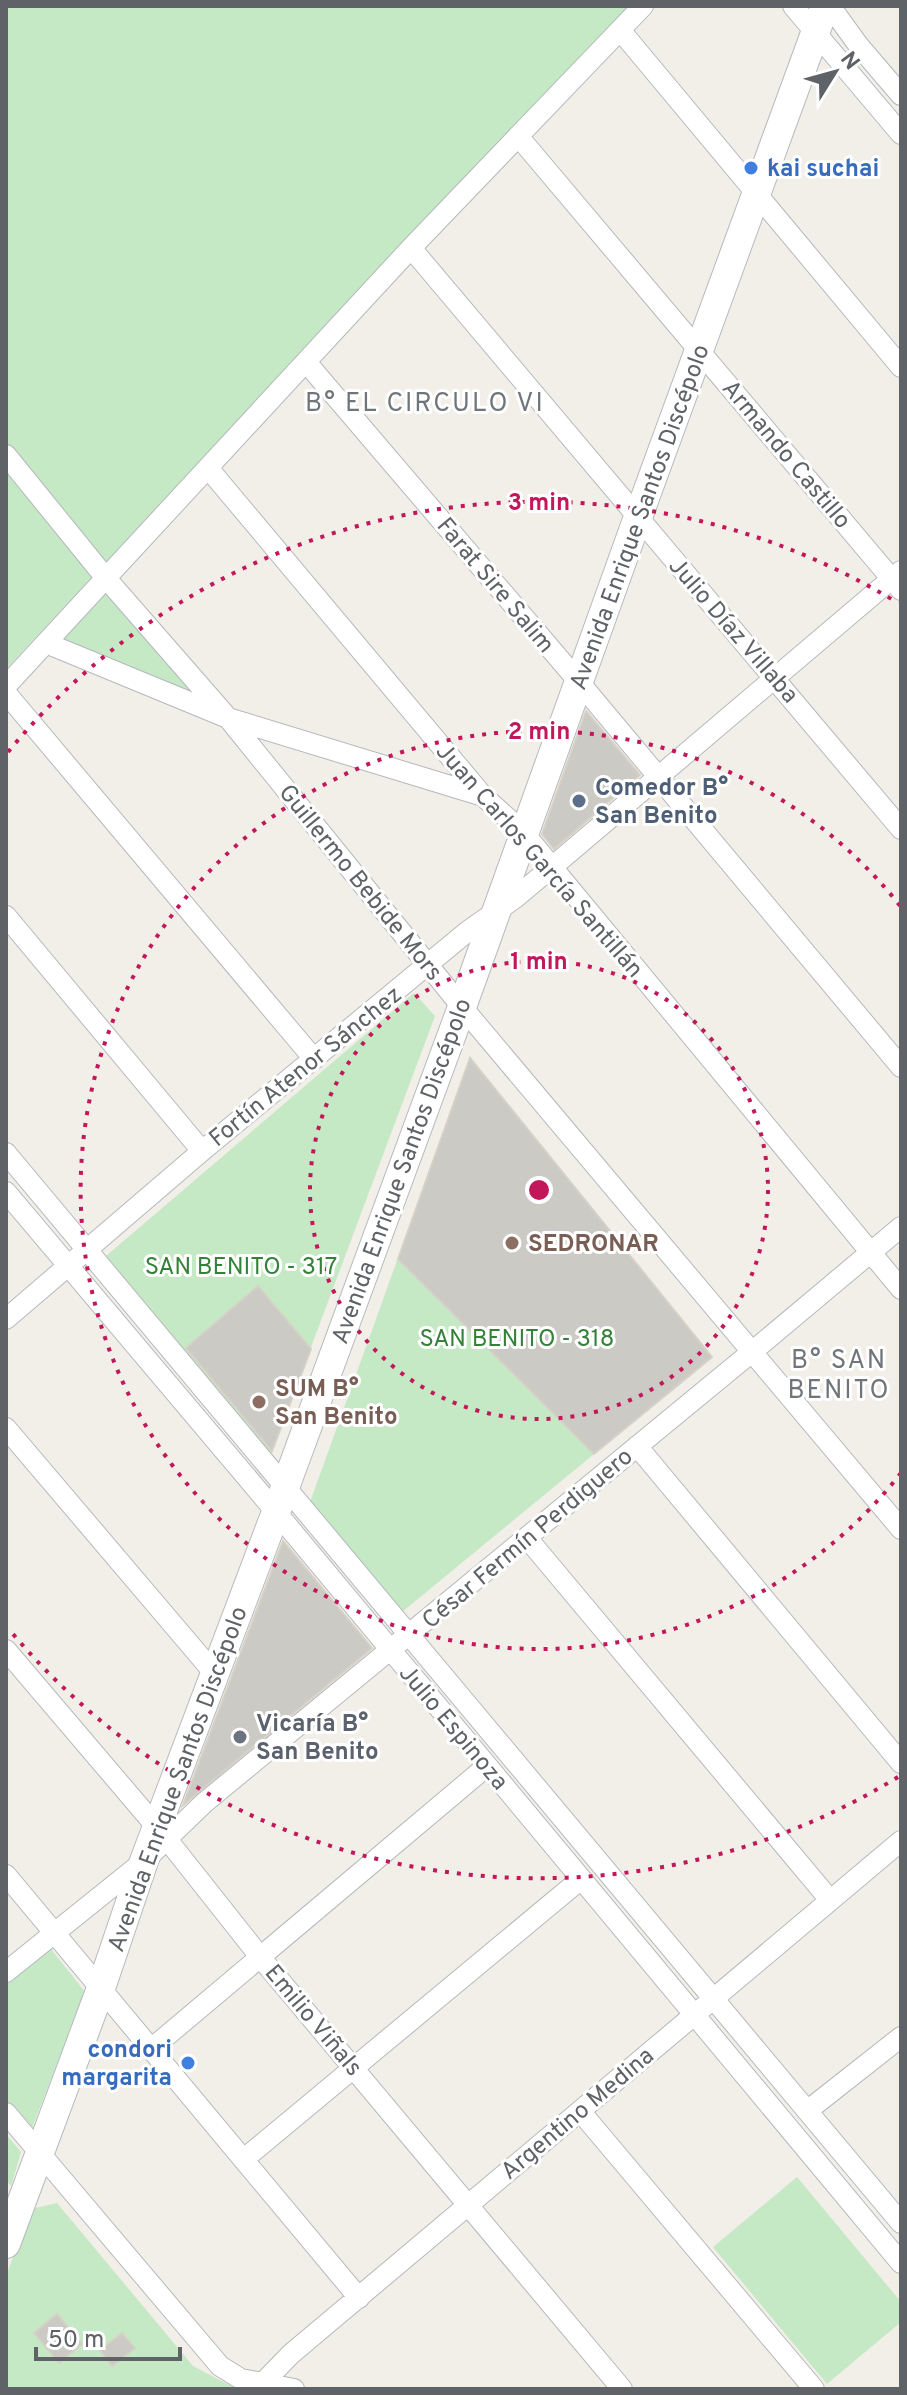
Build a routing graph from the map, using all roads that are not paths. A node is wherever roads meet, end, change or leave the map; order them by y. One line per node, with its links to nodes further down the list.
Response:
1 (643, 6): 4 (street)
2 (793, 6): 5 (street)
3 (828, 6): 5 (main road, Avenida Enrique Santos Discépolo); 6 (street)
4 (620, 30): 8 (street); 9 (street)
5 (816, 33): 7 (street); 9 (main road, Avenida Enrique Santos Discépolo)
6 (901, 95)
7 (901, 134)
8 (518, 136): 10 (street); 11 (street, Armando Castillo)
9 (756, 194): 11 (main road, Avenida Enrique Santos Discépolo); 13 (street)
10 (411, 248): 12 (street); 16 (street, Julio Díaz Villaba)
11 (699, 351): 16 (main road, Avenida Enrique Santos Discépolo); 18 (street, Armando Castillo)
12 (306, 362): 15 (street); 21 (street, Farat Sire Salim)
13 (901, 367)
14 (6, 455): 17 (street, Guillermo Bebide Mors)
15 (208, 468): 17 (street); 26 (street, Juan Carlos García Santillán)
16 (638, 517): 20 (street, Julio Díaz Villaba); 21 (main road, Avenida Enrique Santos Discépolo)
17 (105, 577): 19 (street); 24 (street, Guillermo Bebide Mors)
18 (898, 580): 20 (street, Fortín Atenor Sánchez)
19 (46, 643): 22 (street); 24 (street)
20 (776, 679): 25 (street, Fortín Atenor Sánchez); 27 (street, Julio Díaz Villaba)
21 (579, 682): 25 (street, Farat Sire Salim); 28 (main road, Avenida Enrique Santos Discépolo)
22 (6, 686)
23 (6, 693): 34 (street)
24 (228, 718): 26 (street); 32 (street, Guillermo Bebide Mors)
25 (658, 777): 29 (street, Fortín Atenor Sánchez); 35 (street, Farat Sire Salim)
26 (483, 796): 28 (street, Juan Carlos García Santillán)
27 (901, 829)
28 (524, 833): 29 (street, Juan Carlos García Santillán); 30 (main road, Avenida Enrique Santos Discépolo)
29 (552, 867): 30 (street, Fortín Atenor Sánchez); 41 (street, Juan Carlos García Santillán)
30 (496, 911): 32 (street, Fortín Atenor Sánchez); 33 (main road, Avenida Enrique Santos Discépolo)
31 (6, 916): 36 (street)
32 (428, 965): 33 (street, Guillermo Bebide Mors); 34 (street, Fortín Atenor Sánchez)
33 (462, 1007): 45 (street, Guillermo Bebide Mors); 48 (main road, Avenida Enrique Santos Discépolo)
34 (314, 1059): 36 (street, Fortín Atenor Sánchez)
35 (901, 1067)
36 (202, 1151): 40 (street, Fortín Atenor Sánchez)
37 (6, 1153): 40 (street, Julio Espinoza)
38 (6, 1192): 42 (street, Julio Espinoza)
39 (901, 1227): 41 (street, César Fermín Perdiguero)
40 (86, 1250): 42 (street, Fortín Atenor Sánchez); 48 (street, Julio Espinoza)
41 (870, 1252): 43 (street, Juan Carlos García Santillán); 45 (street, César Fermín Perdiguero)
42 (67, 1266): 44 (street, Fortín Atenor Sánchez); 48 (street, Julio Espinoza)
43 (901, 1289)
44 (6, 1319)
45 (753, 1351): 47 (street, César Fermín Perdiguero); 49 (street, Guillermo Bebide Mors)
46 (6, 1428): 54 (street)
47 (637, 1446): 50 (street, César Fermín Perdiguero); 55 (street)
48 (280, 1500): 51 (street, Julio Espinoza); 53 (street, Julio Espinoza); 54 (main road, Avenida Enrique Santos Discépolo)
49 (901, 1529)
50 (527, 1538): 51 (street, César Fermín Perdiguero); 62 (street)
51 (410, 1635): 53 (street, César Fermín Perdiguero); 67 (street, Julio Espinoza)
52 (6, 1650): 57 (street, Emilio Viñals)
53 (391, 1651): 56 (street, Julio Espinoza); 57 (street, César Fermín Perdiguero)
54 (215, 1674): 57 (main road, Avenida Enrique Santos Discépolo)
55 (901, 1763)
56 (487, 1766): 61 (street, Julio Espinoza); 64 (street)
57 (162, 1834): 59 (main road, Avenida Enrique Santos Discépolo); 64 (street, Emilio Viñals)
58 (901, 1841): 62 (street, Argentino Medina)
59 (144, 1861): 63 (street); 66 (main road, Avenida Enrique Santos Discépolo)
60 (6, 1875): 63 (street)
61 (581, 1879): 68 (street, Julio Espinoza); 71 (street)
62 (830, 1900): 67 (street, Argentino Medina)
63 (54, 1932): 65 (street); 66 (street)
64 (261, 1958): 70 (street); 71 (street, Emilio Viñals)
65 (6, 1972)
66 (101, 1988): 70 (street); 75 (main road, Avenida Enrique Santos Discépolo)
67 (713, 1999): 68 (street, Argentino Medina); 73 (street, Julio Espinoza)
68 (694, 2015): 72 (street, Argentino Medina); 81 (street, Julio Espinoza)
69 (901, 2037): 73 (street)
70 (151, 2049): 76 (street)
71 (354, 2068): 76 (street); 78 (street, Emilio Viñals)
72 (580, 2111): 78 (street, Argentino Medina); 86 (street)
73 (807, 2111): 79 (street, Julio Espinoza)
74 (6, 2113): 75 (street)
75 (40, 2153): 77 (main road, Avenida Enrique Santos Discépolo); 83 (street)
76 (244, 2159): 82 (street)
77 (13, 2204): 80 (main road, Avenida Enrique Santos Discépolo)
78 (468, 2205): 82 (street, Argentino Medina); 85 (street, Emilio Viñals)
79 (901, 2223)
80 (6, 2244)
81 (901, 2263)
82 (359, 2298): 83 (street, Argentino Medina)
83 (259, 2387): 84 (street)
84 (294, 2389)
85 (622, 2389)
86 (814, 2389)

